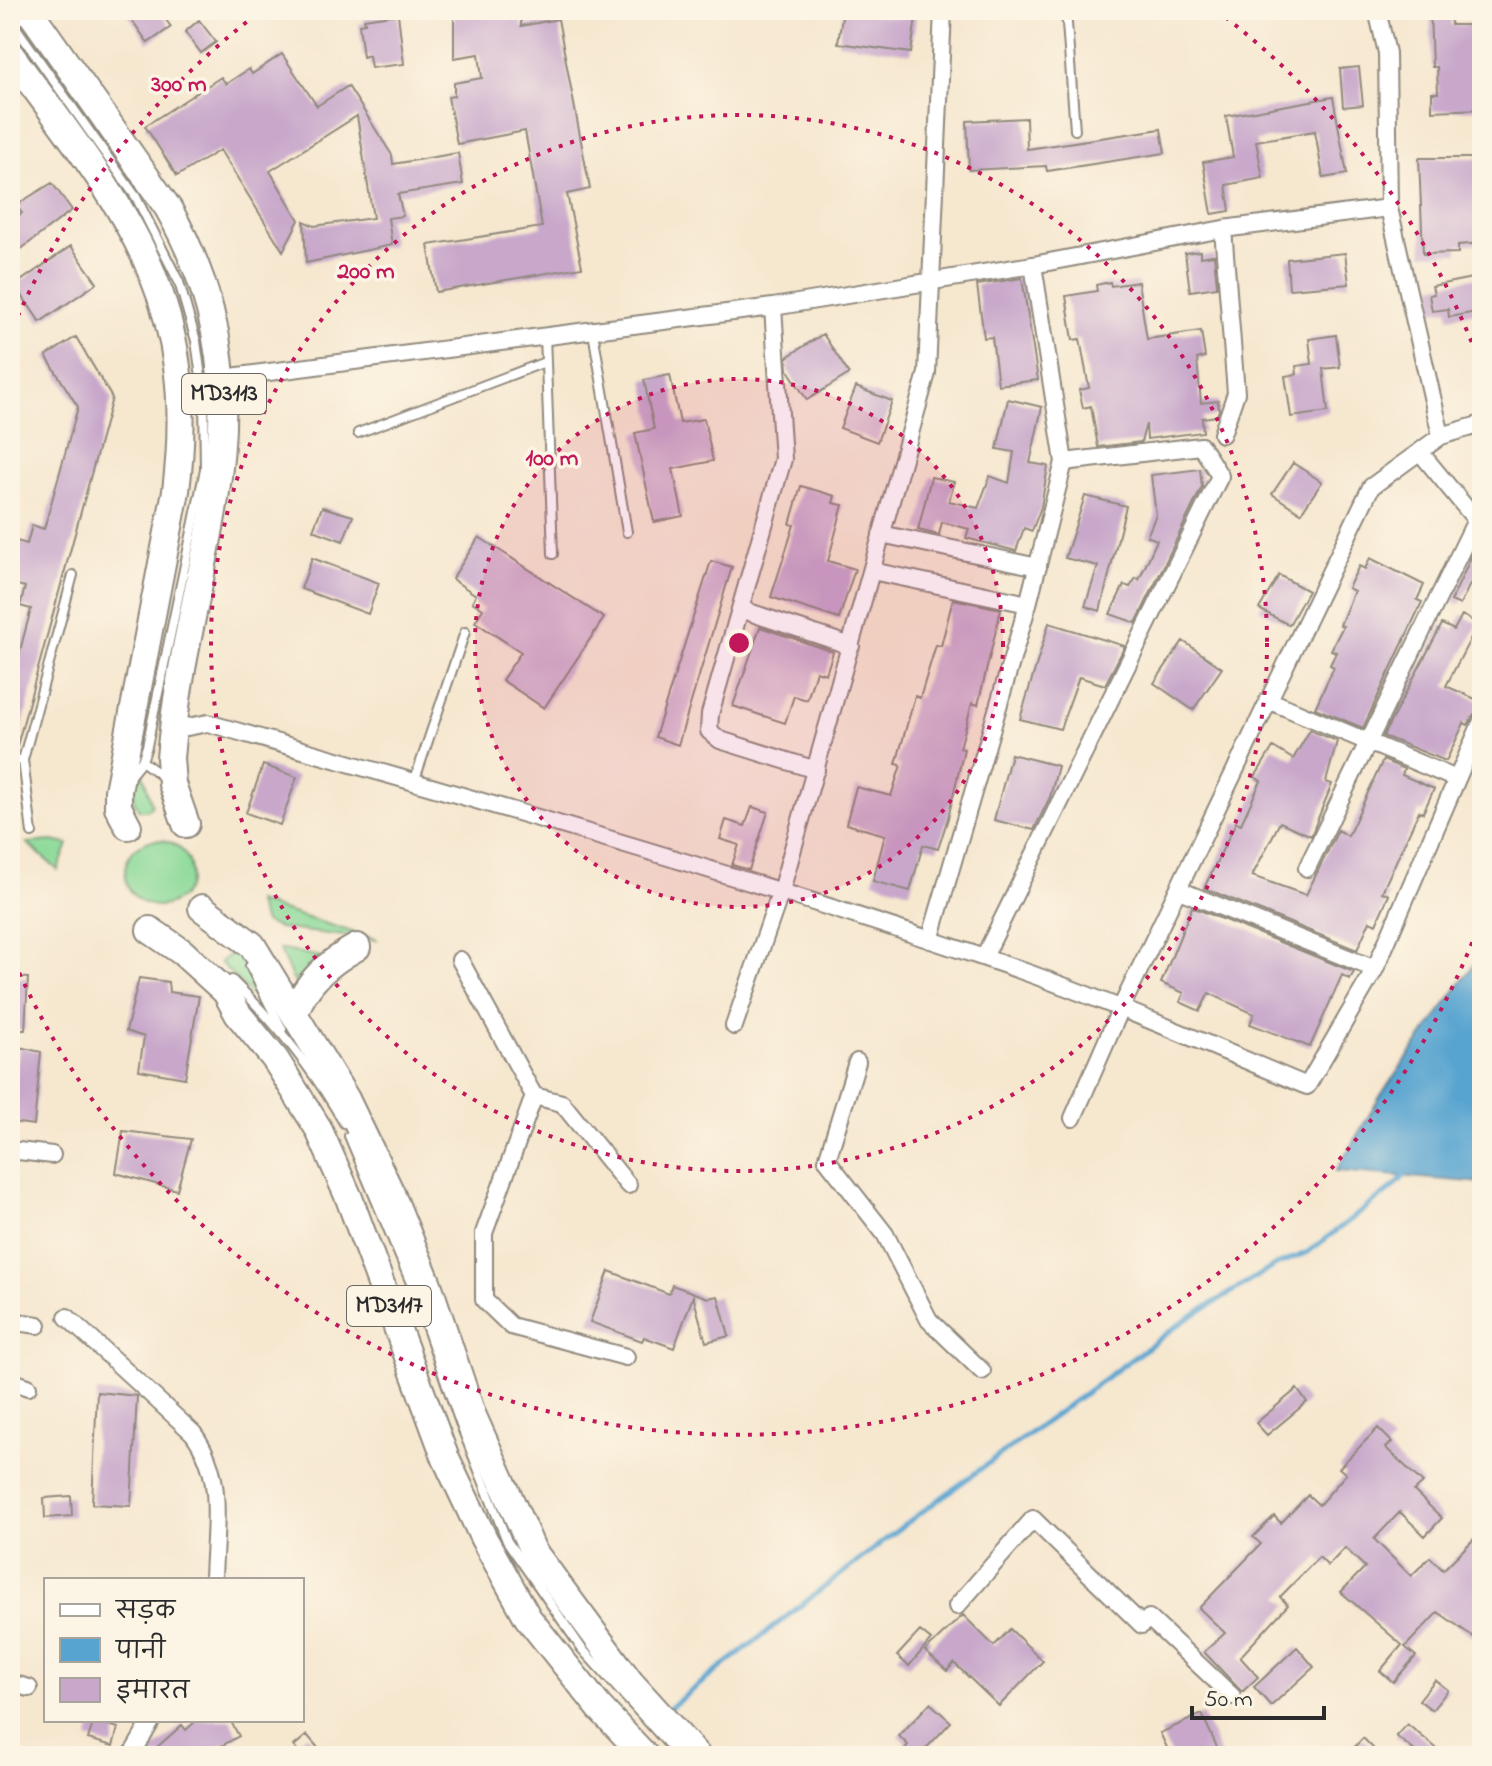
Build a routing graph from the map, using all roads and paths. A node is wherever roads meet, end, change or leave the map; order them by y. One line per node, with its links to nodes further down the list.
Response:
1 (29, 10): 16 (main road, MD3113)
2 (943, 10): 11 (street)
3 (1066, 10): 7 (lane)
4 (1377, 10): 8 (street)
5 (10, 19): 39 (lane)
6 (10, 54): 44 (main road, MD3113)
7 (1075, 130)
8 (1389, 208): 9 (street); 20 (street)
9 (1223, 229): 10 (street); 19 (street)
10 (1033, 265): 11 (street); 22 (street)
11 (933, 282): 12 (street); 24 (street)
12 (773, 307): 13 (street); 30 (street)
13 (593, 332): 14 (street); 23 (lane)
14 (545, 334): 15 (lane); 16 (street)
15 (545, 362): 18 (lane); 25 (lane)
16 (223, 378): 35 (main road, MD3113)
17 (1482, 424): 20 (street)
18 (358, 433)
19 (1222, 434)
20 (1441, 436): 21 (street)
21 (1420, 452): 33 (street); 36 (street)
22 (1064, 462): 26 (street); 56 (street)
23 (627, 532)
24 (881, 534): 26 (street); 27 (street)
25 (553, 554)
26 (1038, 567): 29 (street)
27 (872, 571): 29 (street); 32 (street)
28 (73, 575): 38 (lane)
29 (1028, 604): 53 (street)
30 (740, 609): 32 (street); 40 (street)
31 (465, 632): 42 (lane)
32 (851, 646): 40 (street)
33 (1268, 700): 36 (street); 49 (street)
34 (1482, 721): 41 (street)
35 (172, 730): 42 (street); 43 (main road, MD3113)
36 (1368, 742): 41 (street); 48 (street)
37 (10, 760): 38 (lane)
38 (23, 760): 47 (lane)
39 (142, 761): 43 (lane); 44 (lane)
40 (816, 770): 50 (street)
41 (1454, 778): 58 (street)
42 (414, 782): 50 (street)
43 (172, 784): 45 (main road, MD3113)
44 (118, 791): 46 (main road, MD3113)
45 (186, 824)
46 (128, 826)
47 (32, 833)
48 (1307, 868)
49 (1179, 890): 58 (street); 59 (street)
50 (781, 891): 53 (street); 61 (street)
51 (202, 908): 60 (main road, MD3117)
52 (150, 930): 55 (main road, MD3117)
53 (930, 940): 56 (street)
54 (357, 947): 60 (main road)
55 (182, 952): 60 (lane); 79 (main road, MD3117)
56 (984, 957): 59 (street)
57 (460, 960): 63 (street)
58 (1375, 969): 59 (street)
59 (1121, 1008): 64 (street)
60 (290, 1024): 79 (main road, MD3117)
61 (734, 1026)
62 (857, 1062): 72 (street)
63 (534, 1096): 67 (street); 71 (street)
64 (1073, 1118)
65 (10, 1150): 66 (street)
66 (52, 1155)
67 (628, 1185)
68 (67, 1317): 75 (street)
69 (10, 1321): 70 (street)
70 (38, 1325)
71 (626, 1357)
72 (982, 1371)
73 (10, 1381): 74 (street)
74 (28, 1387)
75 (213, 1578)
76 (957, 1606): 80 (street)
77 (10, 1683): 78 (street)
78 (29, 1688)
79 (617, 1694): 83 (main road, MD3117); 84 (lane); 85 (main road, MD3117)
80 (1232, 1696)
81 (151, 1722): 82 (street)
82 (131, 1756)
83 (645, 1756)
84 (679, 1756)
85 (697, 1756)

